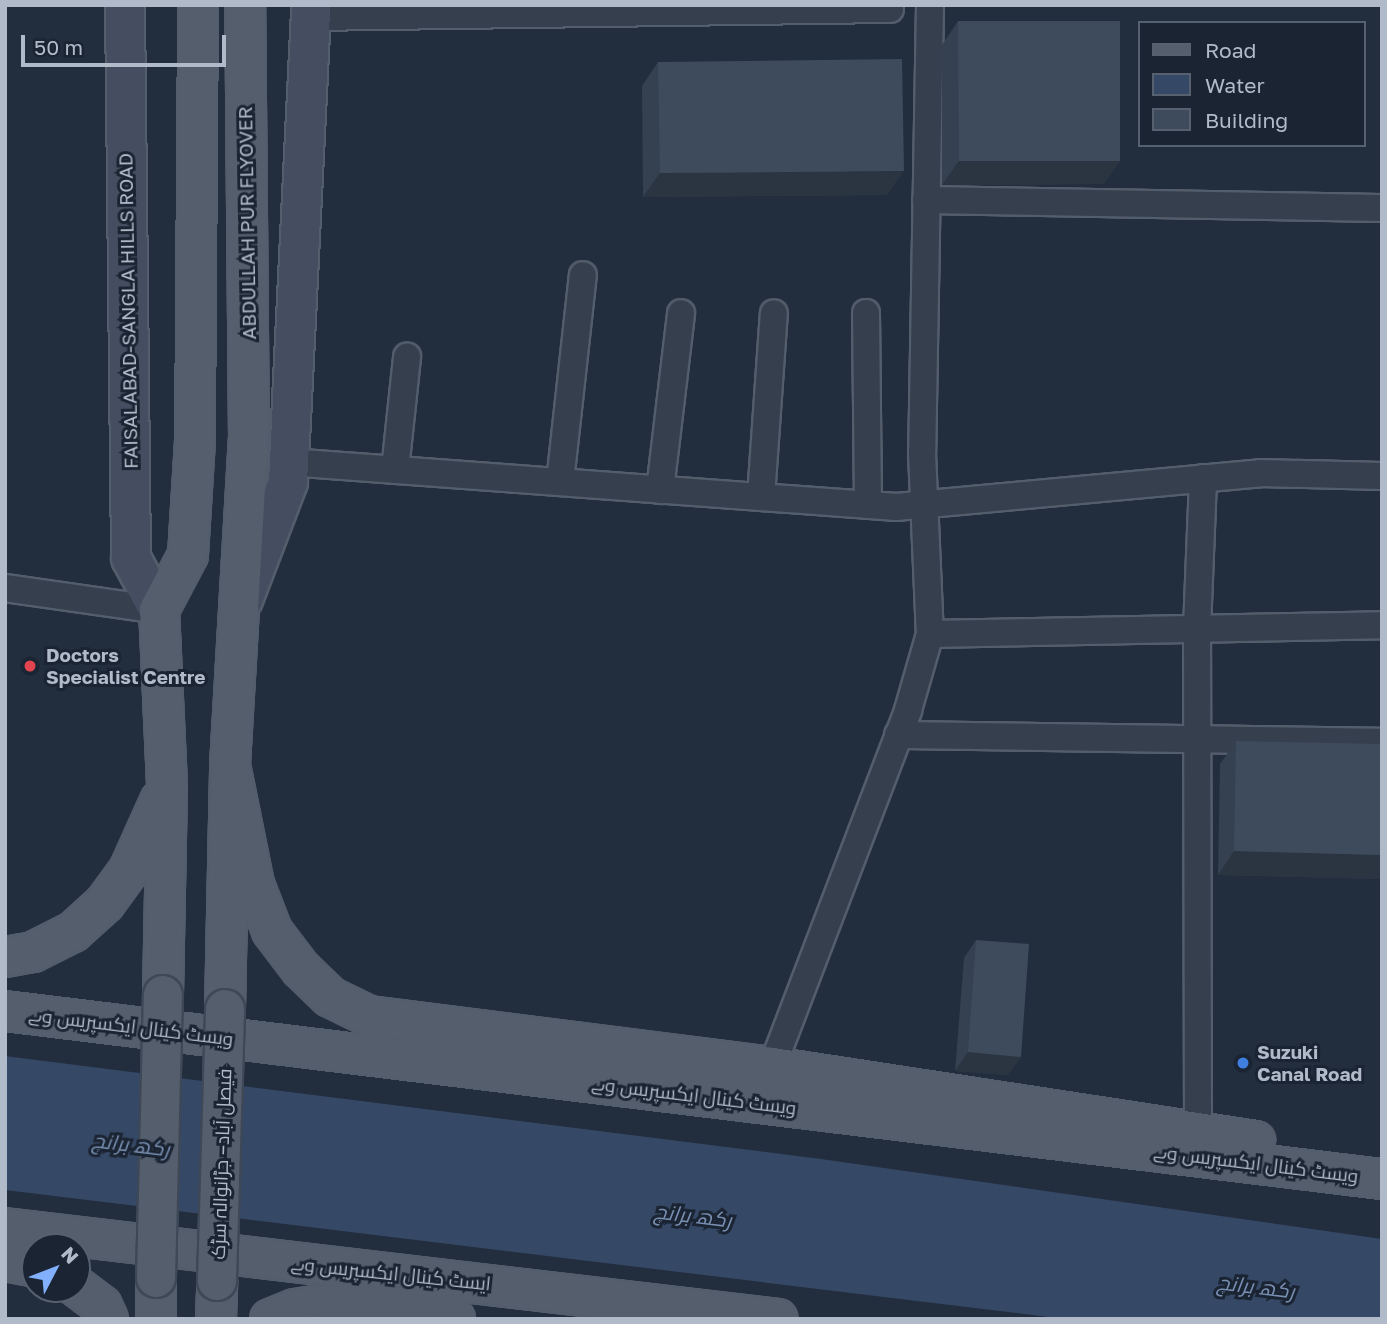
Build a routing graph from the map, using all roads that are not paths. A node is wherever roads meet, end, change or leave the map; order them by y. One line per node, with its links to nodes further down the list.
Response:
1 (125, 5): 25 (main road, FAISALABAD-SANGLA HILLS ROAD)
2 (198, 5): 25 (main road)
3 (245, 5): 24 (main road, ABDULLAH PUR FLYOVER)
4 (930, 5): 7 (street)
5 (890, 9): 6 (street)
6 (311, 11): 14 (main road)
7 (926, 200): 8 (street); 22 (street)
8 (1382, 208)
9 (583, 275): 18 (street)
10 (681, 313): 19 (street)
11 (774, 313): 20 (street)
12 (866, 313): 21 (street)
13 (407, 357): 15 (street)
14 (289, 462): 15 (street); 24 (main road)
15 (395, 470): 18 (street)
16 (1382, 475): 17 (street)
17 (1203, 478): 22 (street); 27 (street)
18 (560, 482): 19 (street)
19 (660, 490): 20 (street)
20 (761, 497): 21 (street)
21 (868, 505): 22 (street)
22 (924, 505): 28 (street)
23 (5, 588): 25 (street)
24 (241, 607): 32 (main road, ABDULLAH PUR FLYOVER)
25 (159, 610): 33 (main road)
26 (1382, 625): 27 (street)
27 (1197, 629): 28 (street); 30 (street)
28 (930, 634): 29 (street)
29 (898, 735): 30 (street); 36 (street)
30 (1197, 739): 31 (street); 37 (street)
31 (1382, 742)
32 (230, 765): 36 (main road); 45 (main road, فیصل آباد– جڑانوالہ سڑک, bridge)
33 (167, 785): 34 (main road); 44 (main road, bridge)
34 (5, 957)
35 (5, 1012): 39 (main road, ویسٹ کینال ایکسپریس وے)
36 (772, 1067): 37 (main road)
37 (1198, 1129): 38 (main road)
38 (1382, 1167)
39 (1382, 1179)
40 (5, 1228): 48 (main road, ایسٹ کینال ایکسپریس وے)
41 (91, 1298): 43 (main road)
42 (271, 1318): 46 (street); 47 (main road)
43 (108, 1319)
44 (156, 1319)
45 (216, 1319)
46 (276, 1319)
47 (455, 1319)
48 (778, 1319)

